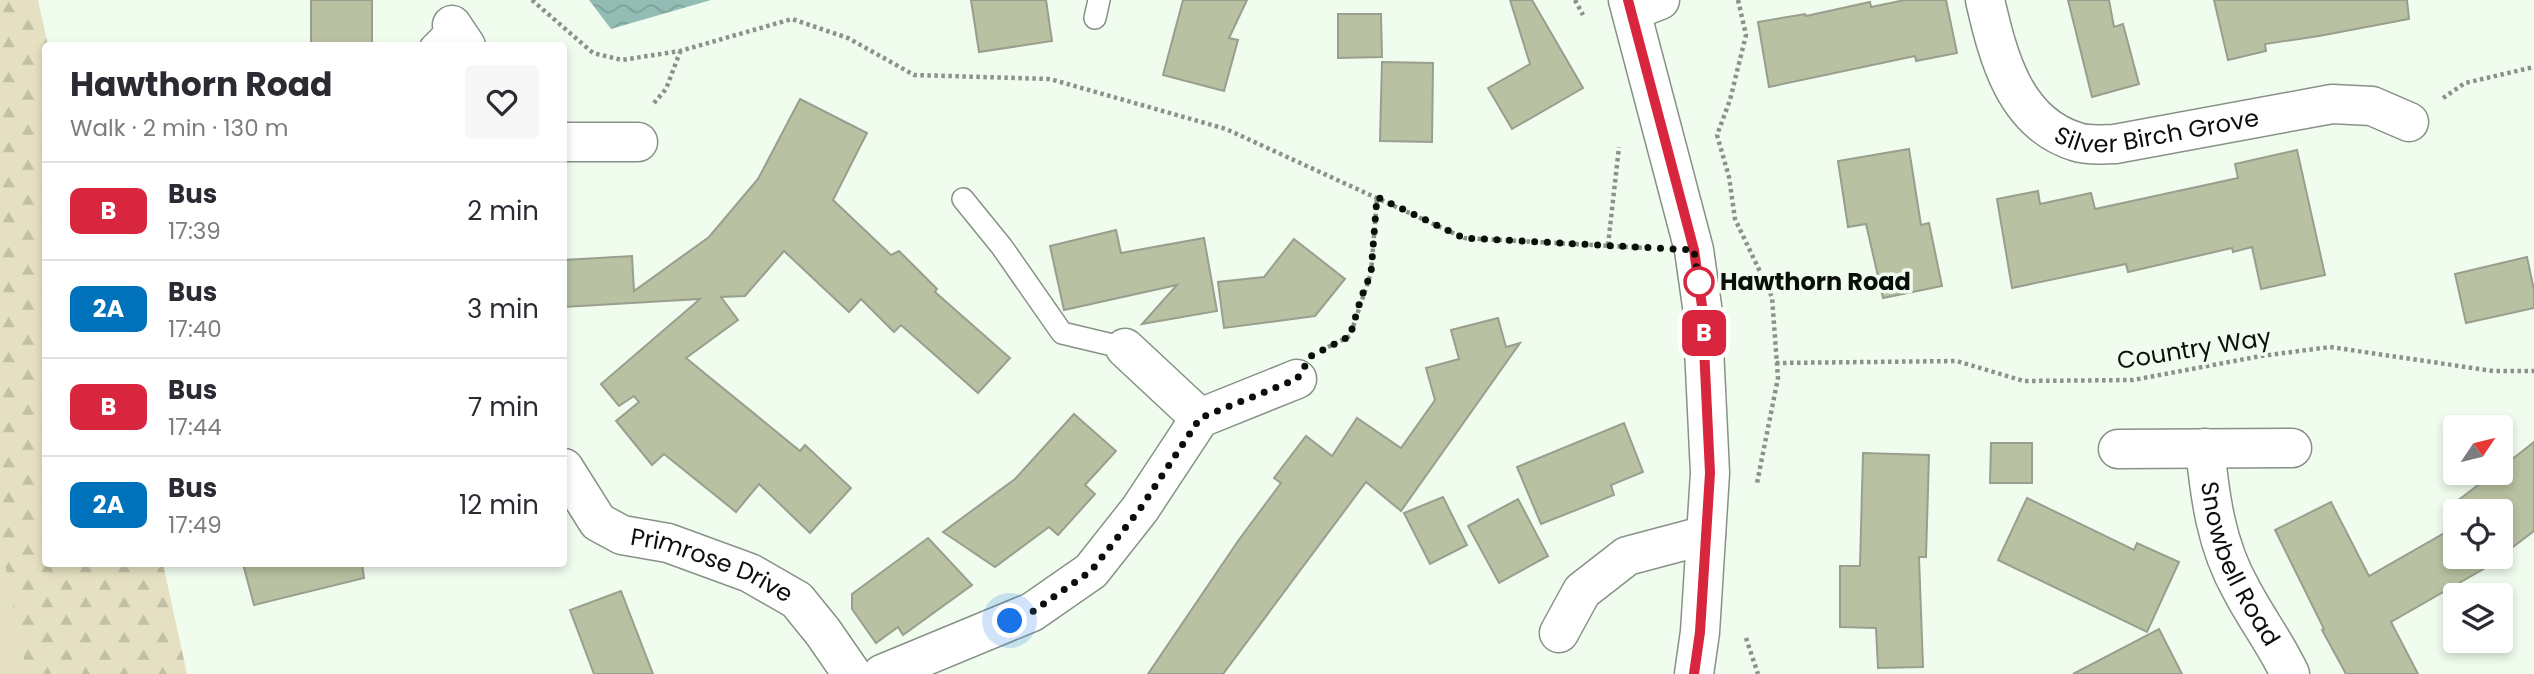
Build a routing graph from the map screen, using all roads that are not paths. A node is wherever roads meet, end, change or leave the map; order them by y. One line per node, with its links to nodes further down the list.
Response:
1 (1985, 0): 3 (street, Silver Birch Grove)
2 (1640, 4): 14 (street)
3 (2409, 122)
4 (567, 142): 5 (street)
5 (638, 142)
6 (964, 199): 7 (lane)
7 (1125, 348): 9 (street)
8 (1297, 379): 9 (street)
9 (1200, 418): 17 (street)
10 (2205, 448): 11 (street, Snowbell Road); 12 (street, Snowbell Road); 19 (street, Snowbell Road)
11 (2291, 448)
12 (2118, 449)
13 (567, 473): 16 (street, Primrose Drive)
14 (1706, 535): 15 (street); 18 (street)
15 (1559, 633)
16 (852, 674)
17 (882, 674)
18 (1694, 674)
19 (2290, 674)

